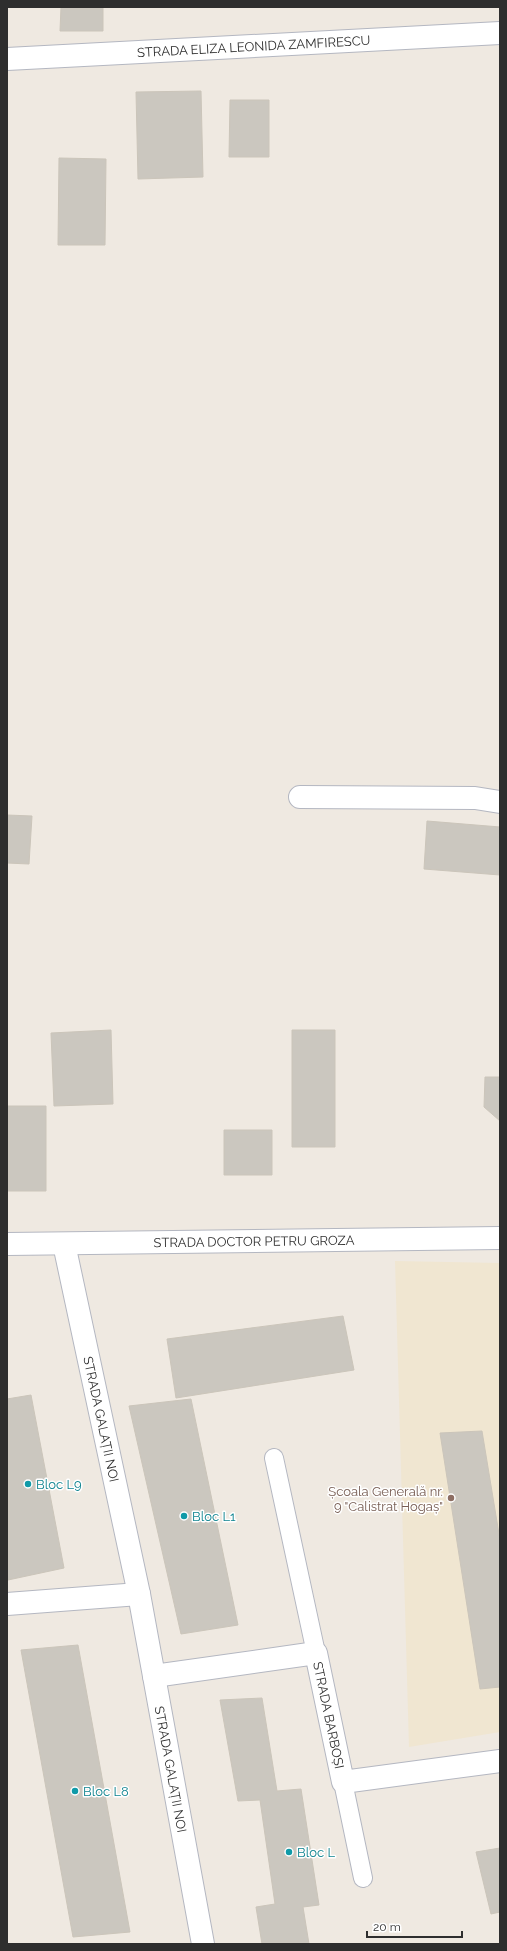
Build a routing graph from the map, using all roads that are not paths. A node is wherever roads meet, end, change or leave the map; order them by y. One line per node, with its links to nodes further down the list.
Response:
1 (500, 33): 2 (street, STRADA ELIZA LEONIDA ZAMFIRESCU)
2 (7, 59)
3 (300, 797): 4 (street)
4 (500, 802)
5 (500, 1238): 7 (street, STRADA DOCTOR PETRU GROZA)
6 (7, 1244): 7 (street, STRADA DOCTOR PETRU GROZA)
7 (64, 1244): 9 (street, STRADA GALAȚII NOI)
8 (274, 1458): 11 (lane)
9 (139, 1594): 10 (street); 12 (street, STRADA GALAȚII NOI)
10 (7, 1604)
11 (316, 1653): 12 (street, STRADA BARBOȘI); 14 (street, STRADA BARBOȘI)
12 (154, 1676): 16 (street, STRADA GALAȚII NOI)
13 (500, 1761): 14 (street, STRADA BARBOȘI)
14 (342, 1782): 15 (lane)
15 (363, 1878)
16 (203, 1944)

